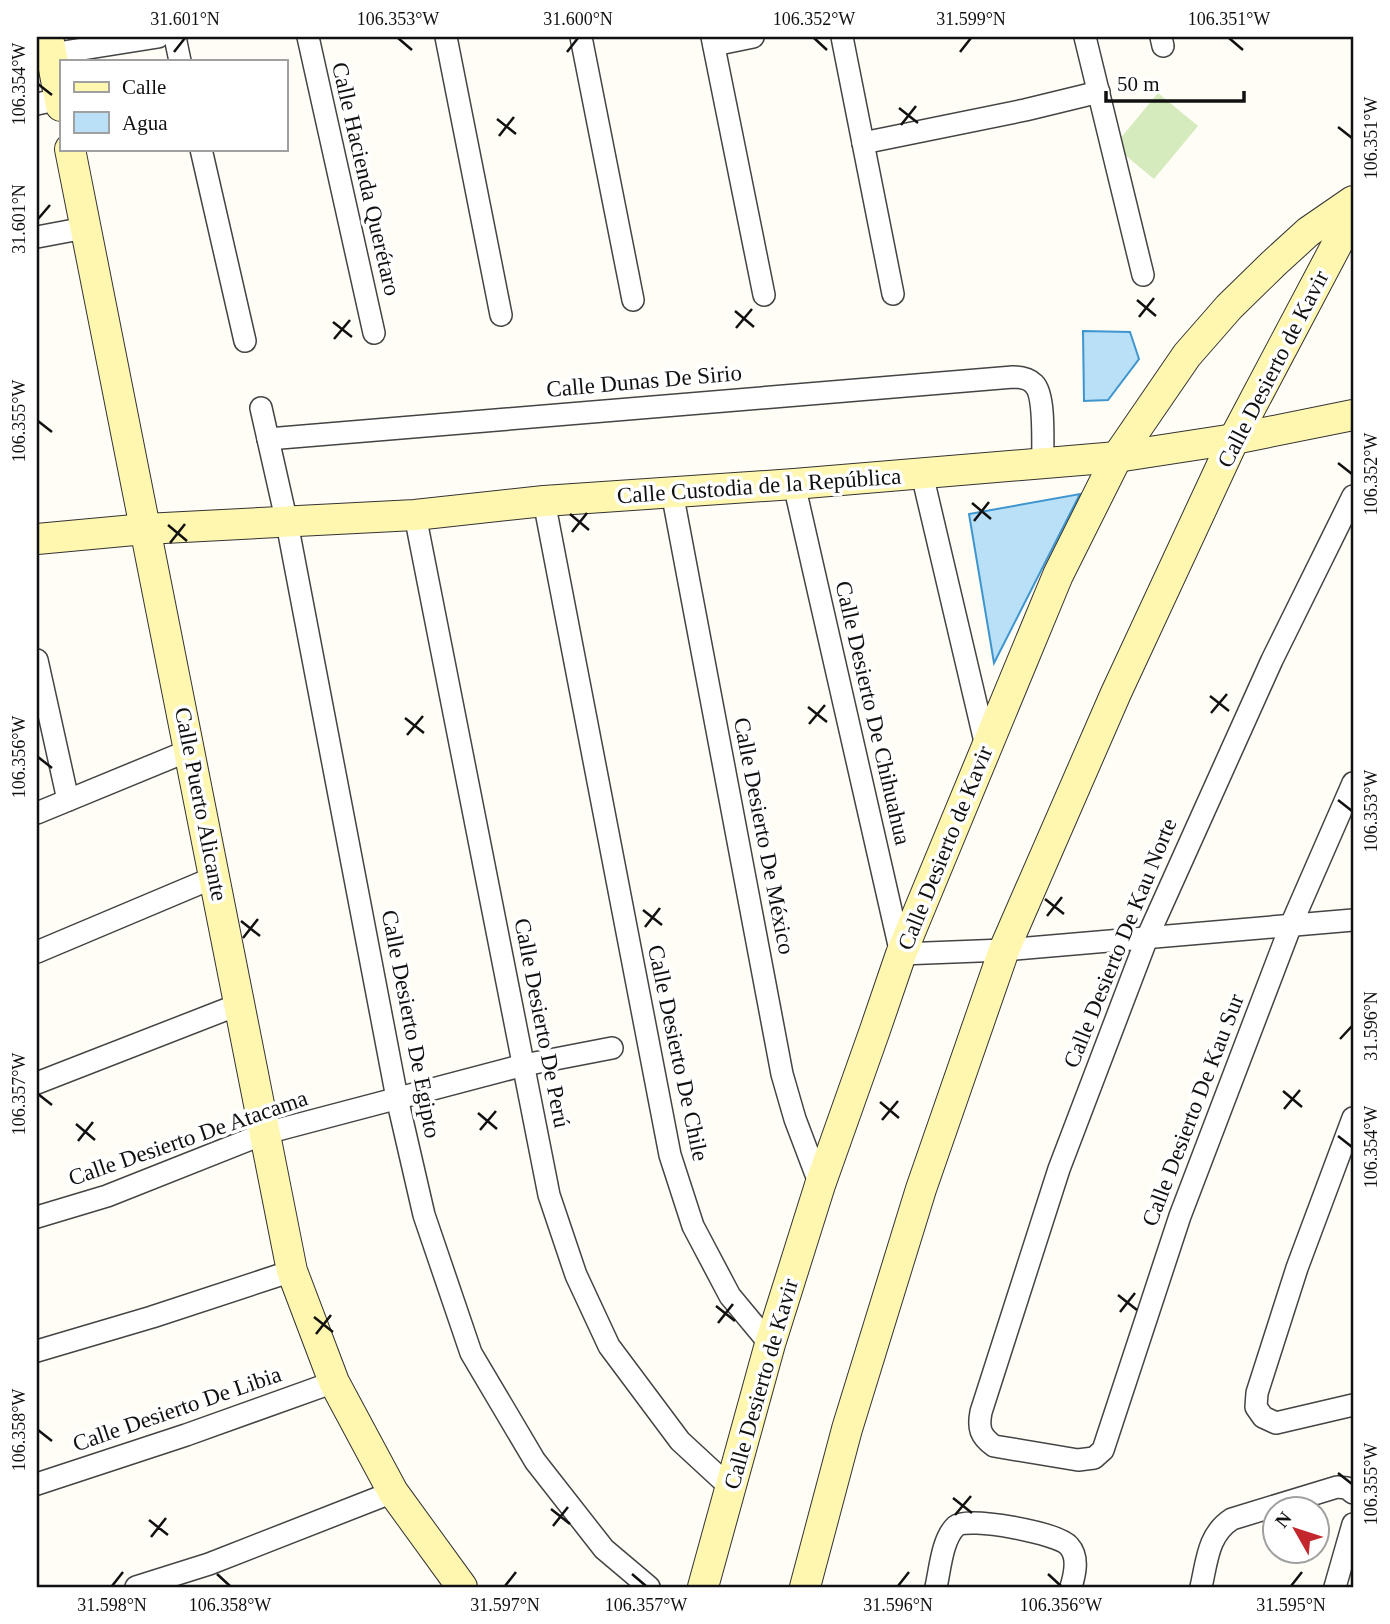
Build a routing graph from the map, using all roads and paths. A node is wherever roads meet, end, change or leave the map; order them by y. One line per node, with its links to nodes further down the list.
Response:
1 (158, 37): 10 (street)
2 (175, 37): 11 (street)
3 (308, 37): 26 (street, Calle Hacienda Querétaro)
4 (446, 37): 25 (street)
5 (581, 37): 24 (street)
6 (753, 37): 9 (street)
7 (842, 37): 14 (street)
8 (1086, 37): 12 (street)
9 (713, 41): 23 (street)
10 (49, 46): 13 (street)
11 (180, 60)
12 (1099, 92): 14 (street); 21 (street)
13 (53, 103)
14 (863, 143): 22 (street)
15 (70, 150): 19 (street, Calle Puerto Alicante)
16 (201, 150): 27 (street)
17 (1353, 201): 32 (street, Calle Desierto de Kavir)
18 (1353, 214): 31 (street, Calle Desierto de Kavir)
19 (85, 228): 20 (street); 41 (street, Calle Puerto Alicante)
20 (37, 237)
21 (1143, 275)
22 (893, 294)
23 (764, 295)
24 (633, 300)
25 (501, 315)
26 (374, 332)
27 (245, 341)
28 (261, 408): 30 (street, Calle Desierto De Egipto)
29 (1353, 415): 31 (street, Calle Custodia de la República)
30 (268, 439): 33 (street, Calle Dunas De Sirio); 40 (street, Calle Desierto De Egipto)
31 (1234, 439): 32 (street, Calle Custodia de la República); 53 (street, Calle Desierto de Kavir)
32 (1117, 457): 33 (street, Calle Custodia de la República); 44 (street, Calle Desierto de Kavir)
33 (1043, 464): 34 (street, Calle Custodia de la República)
34 (922, 474): 35 (street, Calle Custodia de la República); 44 (street)
35 (794, 484): 36 (street, Calle Custodia de la República); 55 (street, Calle Desierto De Chihuahua)
36 (672, 492): 38 (street, Calle Custodia de la República); 63 (street, Calle Desierto De México)
37 (1353, 496): 52 (street, Calle Desierto De Kau Norte)
38 (544, 501): 39 (street, Calle Custodia de la República); 66 (street, Calle Desierto De Chile)
39 (415, 515): 40 (street, Calle Custodia de la República); 58 (street, Calle Desierto De Perú)
40 (287, 523): 41 (street, Calle Custodia de la República); 60 (street, Calle Desierto De Egipto)
41 (145, 529): 42 (street, Calle Custodia de la República); 45 (street, Calle Puerto Alicante)
42 (37, 539)
43 (37, 660): 47 (street)
44 (986, 746): 55 (street, Calle Desierto de Kavir)
45 (190, 750): 47 (street); 49 (street, Calle Puerto Alicante)
46 (1353, 783): 51 (street, Calle Desierto De Kau Sur)
47 (68, 800): 48 (street)
48 (37, 813)
49 (215, 877): 54 (street); 56 (street, Calle Puerto Alicante)
50 (1353, 920): 51 (street)
51 (1291, 925): 52 (street); 70 (street, Calle Desierto De Kau Sur)
52 (1147, 938): 53 (street); 70 (street, Calle Desierto De Kau Norte)
53 (1004, 950): 55 (street); 80 (street, Calle Desierto de Kavir)
54 (37, 952)
55 (901, 954): 63 (street, Calle Desierto de Kavir)
56 (240, 1004): 59 (street); 62 (street, Calle Puerto Alicante)
57 (612, 1048): 58 (street, Calle Desierto De Atacama)
58 (524, 1065): 60 (street, Calle Desierto De Atacama); 72 (street, Calle Desierto De Perú)
59 (37, 1083)
60 (397, 1098): 62 (street, Calle Desierto De Atacama); 78 (street, Calle Desierto De Egipto)
61 (1353, 1118): 69 (street)
62 (266, 1133): 64 (street, Calle Desierto De Atacama); 65 (street, Calle Puerto Alicante)
63 (820, 1185): 66 (street, Calle Desierto de Kavir)
64 (37, 1217)
65 (292, 1271): 67 (street); 68 (street, Calle Puerto Alicante)
66 (770, 1344): 72 (street, Calle Desierto de Kavir)
67 (37, 1351)
68 (334, 1382): 71 (street, Calle Desierto De Libia); 74 (street, Calle Puerto Alicante)
69 (1353, 1405)
70 (979, 1427)
71 (37, 1484)
72 (732, 1489): 79 (street, Calle Desierto de Kavir)
73 (1350, 1490): 83 (street)
74 (393, 1492): 76 (street); 77 (street, Calle Puerto Alicante)
75 (1353, 1524): 84 (street)
76 (136, 1587)
77 (462, 1587)
78 (649, 1587)
79 (703, 1587)
80 (805, 1587)
81 (936, 1587): 82 (street)
82 (1071, 1587)
83 (1201, 1587)
84 (1335, 1587)

